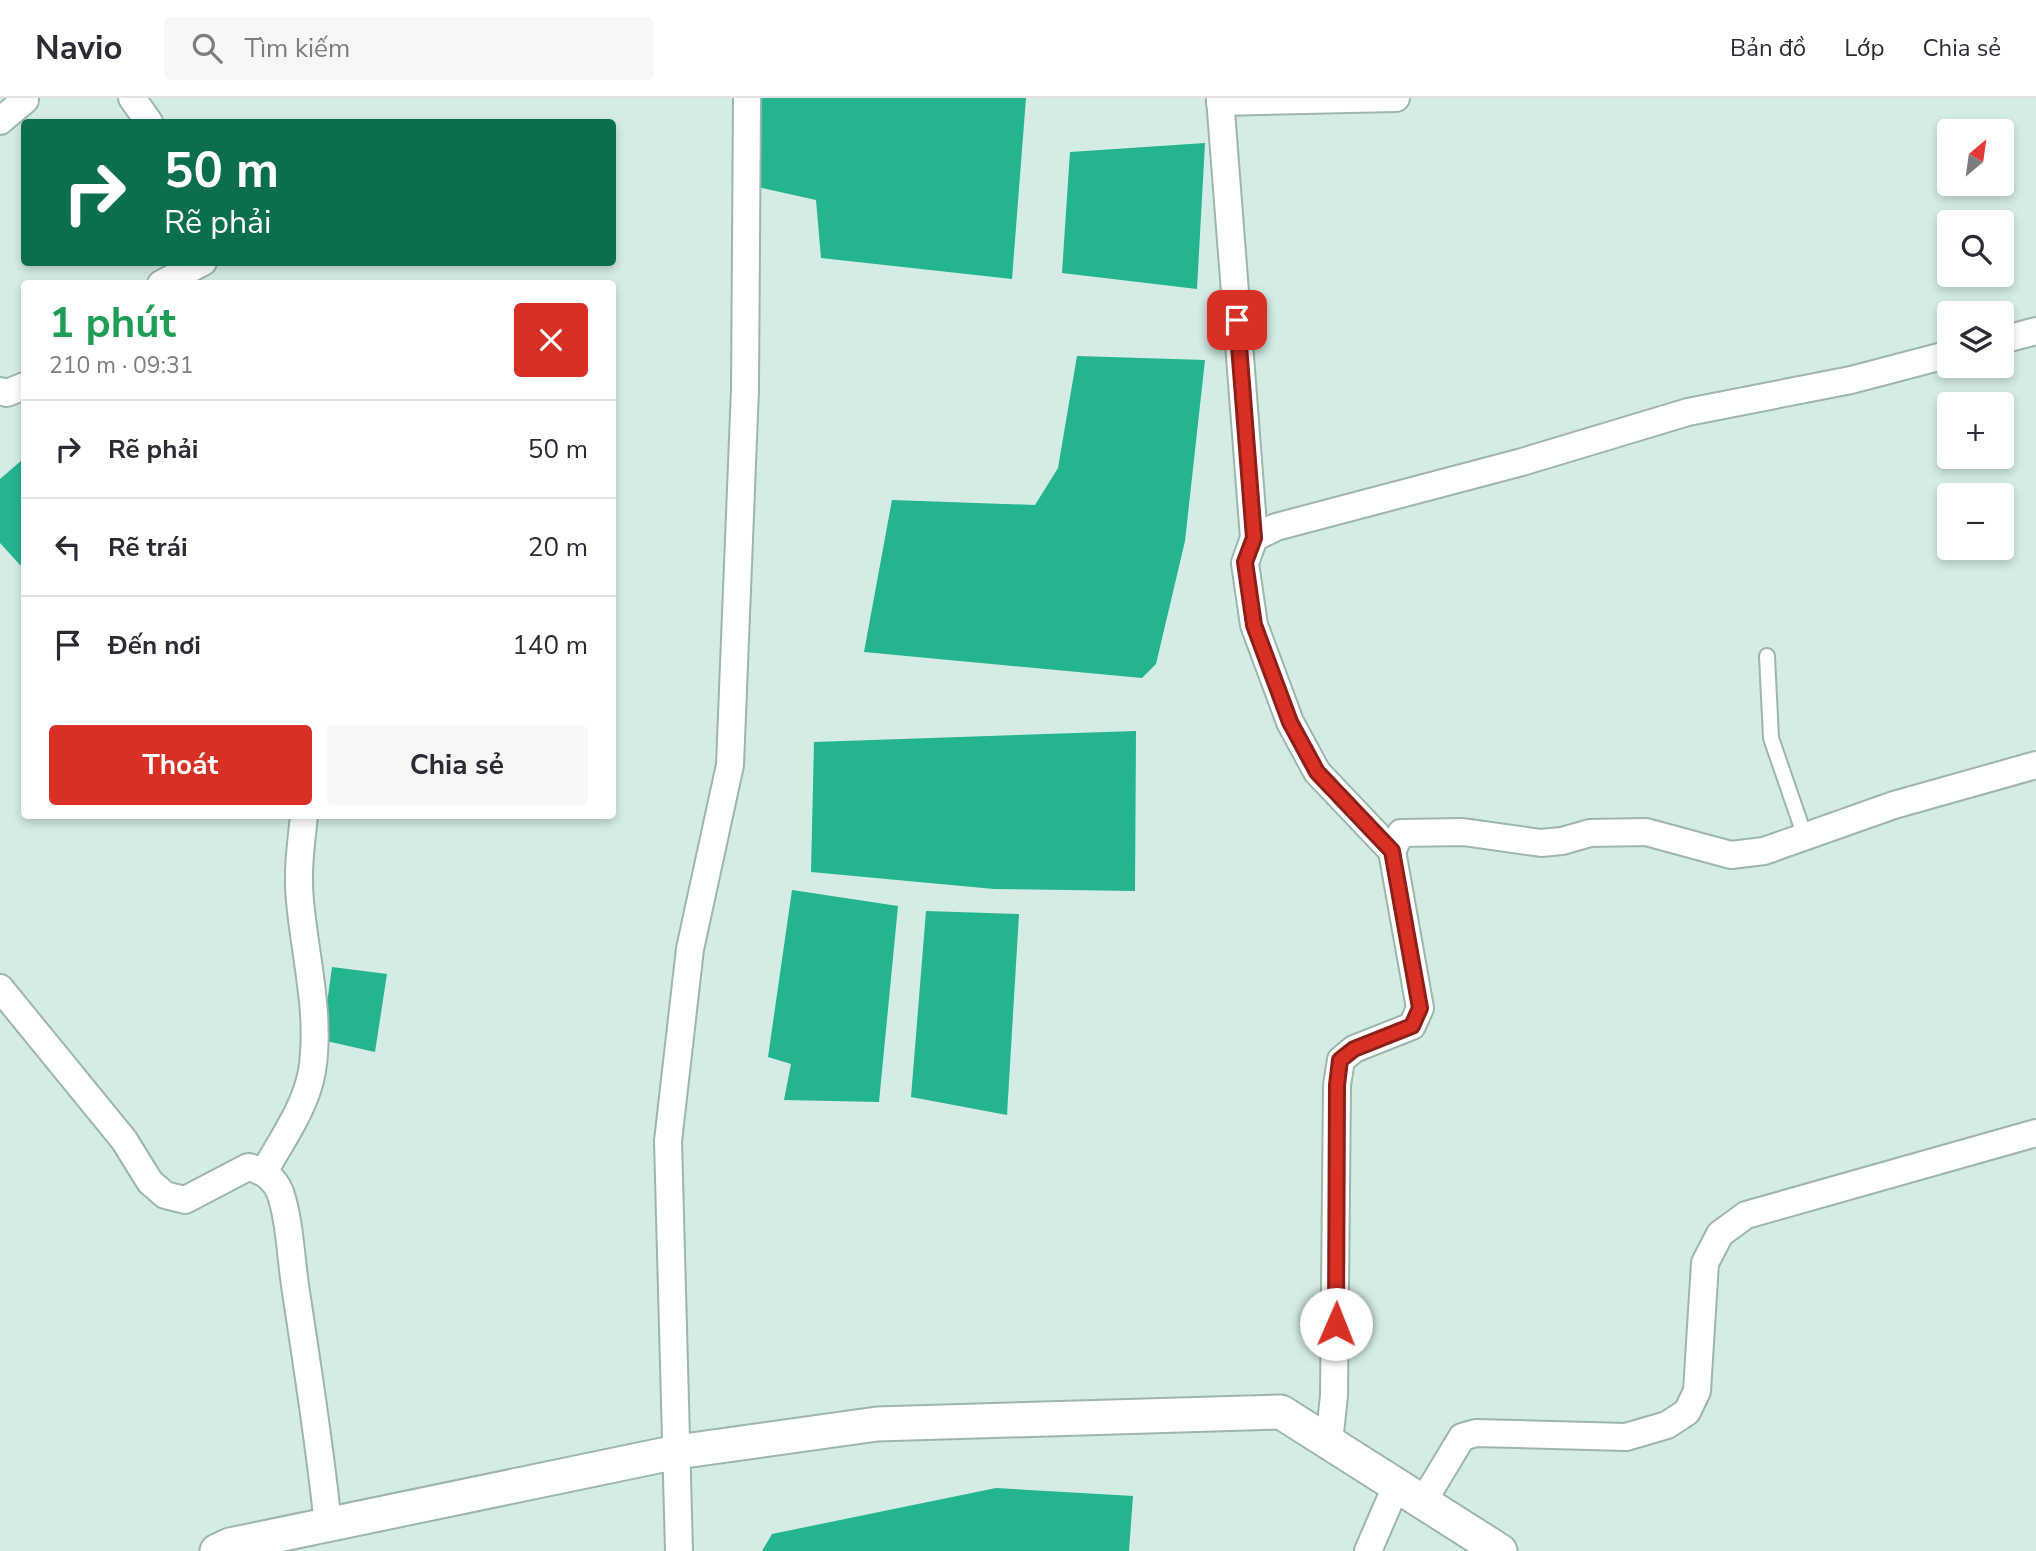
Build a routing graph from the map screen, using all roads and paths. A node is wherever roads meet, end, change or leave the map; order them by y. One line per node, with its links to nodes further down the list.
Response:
1 (132, 98): 6 (street)
2 (747, 98): 25 (street)
3 (1396, 98): 5 (street)
4 (25, 100): 7 (street)
5 (1220, 100): 15 (street)
6 (147, 119)
7 (0, 121)
8 (195, 266): 9 (street)
9 (169, 280)
10 (2036, 331): 11 (street)
11 (2014, 337)
12 (1937, 357): 15 (street)
13 (21, 387): 14 (street)
14 (0, 391)
15 (1254, 538): 20 (street)
16 (1767, 656): 19 (lane)
17 (2036, 765): 19 (street)
18 (304, 819): 23 (street)
19 (1804, 834): 20 (street)
20 (1392, 851): 24 (street)
21 (0, 988): 23 (street)
22 (2036, 1133): 26 (street)
23 (264, 1172): 27 (street)
24 (1329, 1442): 25 (street); 26 (street)
25 (677, 1452): 27 (street); 29 (street)
26 (1410, 1492): 30 (street); 31 (street)
27 (328, 1525): 28 (street)
28 (217, 1551)
29 (679, 1551)
30 (1368, 1551)
31 (1500, 1551)

